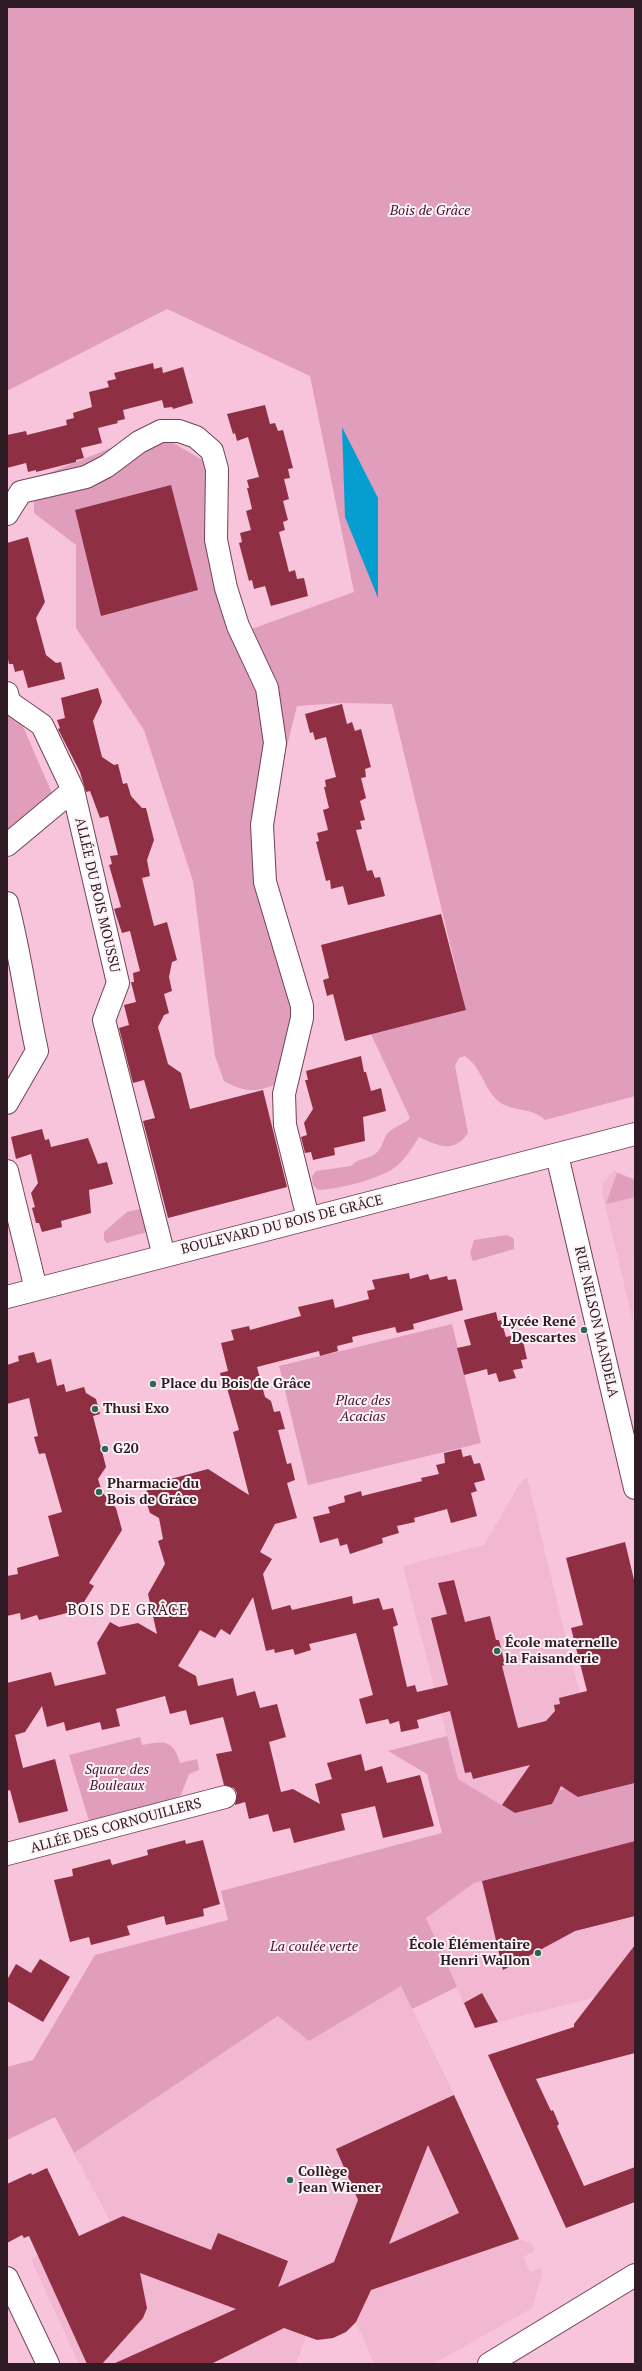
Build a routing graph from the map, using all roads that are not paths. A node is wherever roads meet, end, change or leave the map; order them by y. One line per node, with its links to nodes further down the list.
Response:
1 (7, 514): 10 (street)
2 (7, 693): 3 (street, ALLÉE DU BOIS MOUSSU)
3 (73, 790): 4 (street); 11 (street, ALLÉE DU BOIS MOUSSU)
4 (7, 845)
5 (7, 903): 6 (street)
6 (7, 1103)
7 (635, 1134): 8 (street, BOULEVARD DU BOIS DE GRÂCE)
8 (557, 1155): 10 (street, BOULEVARD DU BOIS DE GRÂCE); 14 (street, RUE NELSON MANDELA)
9 (10, 1181): 12 (street)
10 (308, 1218): 11 (street, BOULEVARD DU BOIS DE GRÂCE)
11 (164, 1256): 12 (street, BOULEVARD DU BOIS DE GRÂCE)
12 (36, 1289): 13 (street, BOULEVARD DU BOIS DE GRÂCE)
13 (7, 1297)
14 (635, 1488)
15 (225, 1797): 16 (street, ALLÉE DES CORNOUILLERS)
16 (7, 1854)
17 (635, 2275): 20 (street)
18 (7, 2278): 19 (street)
19 (48, 2364)
20 (489, 2364)

